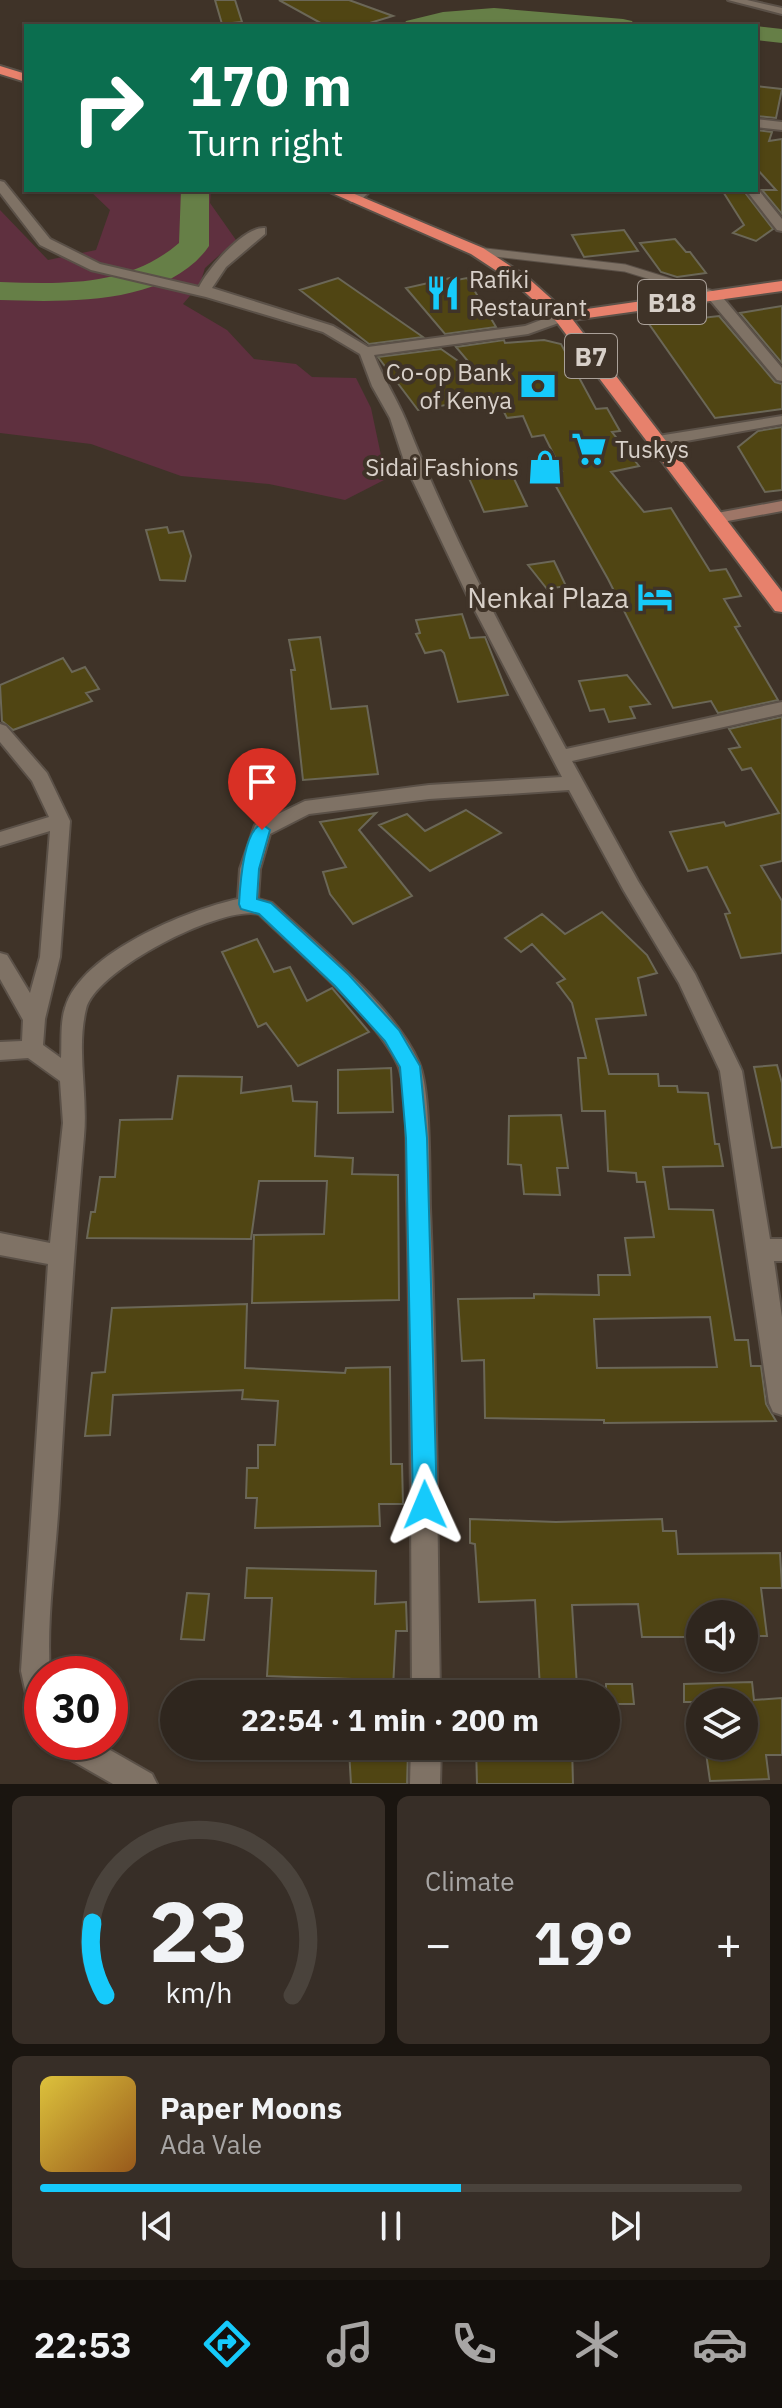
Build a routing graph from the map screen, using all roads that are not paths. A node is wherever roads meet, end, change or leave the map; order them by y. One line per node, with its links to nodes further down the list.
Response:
1 (733, 0): 2 (street)
2 (782, 11)
3 (0, 70): 4 (highway)
4 (24, 77)
5 (758, 123): 6 (street)
6 (782, 126)
7 (0, 185): 14 (street)
8 (754, 192): 10 (street)
9 (360, 194): 12 (highway, B7)
10 (782, 227)
11 (260, 231): 14 (street)
12 (477, 251): 15 (lane); 16 (highway, B7)
13 (782, 286): 15 (highway, B18)
14 (210, 294): 17 (street)
15 (714, 296): 16 (highway, B18); 18 (street)
16 (562, 317): 17 (street); 20 (highway, B7)
17 (366, 352): 26 (street)
18 (782, 377)
19 (782, 420): 20 (street)
20 (658, 441): 22 (highway, B7)
21 (782, 506): 22 (street)
22 (717, 518): 23 (highway, B7)
23 (782, 606)
24 (782, 708): 26 (street)
25 (0, 730): 28 (street)
26 (561, 757): 27 (street)
27 (573, 783): 30 (street); 37 (street)
28 (60, 821): 29 (street); 32 (street)
29 (0, 839)
30 (248, 904): 35 (street); 41 (street)
31 (0, 961): 32 (street)
32 (34, 1019): 33 (street)
33 (32, 1049): 34 (street); 35 (street)
34 (0, 1051)
35 (71, 1077): 38 (street)
36 (0, 1244): 38 (street)
37 (772, 1250): 39 (street)
38 (61, 1256): 40 (street)
39 (782, 1403)
40 (36, 1656)
41 (426, 1680)
42 (99, 1760): 44 (street)
43 (426, 1760): 45 (street)
44 (142, 1784)
45 (425, 1784)

